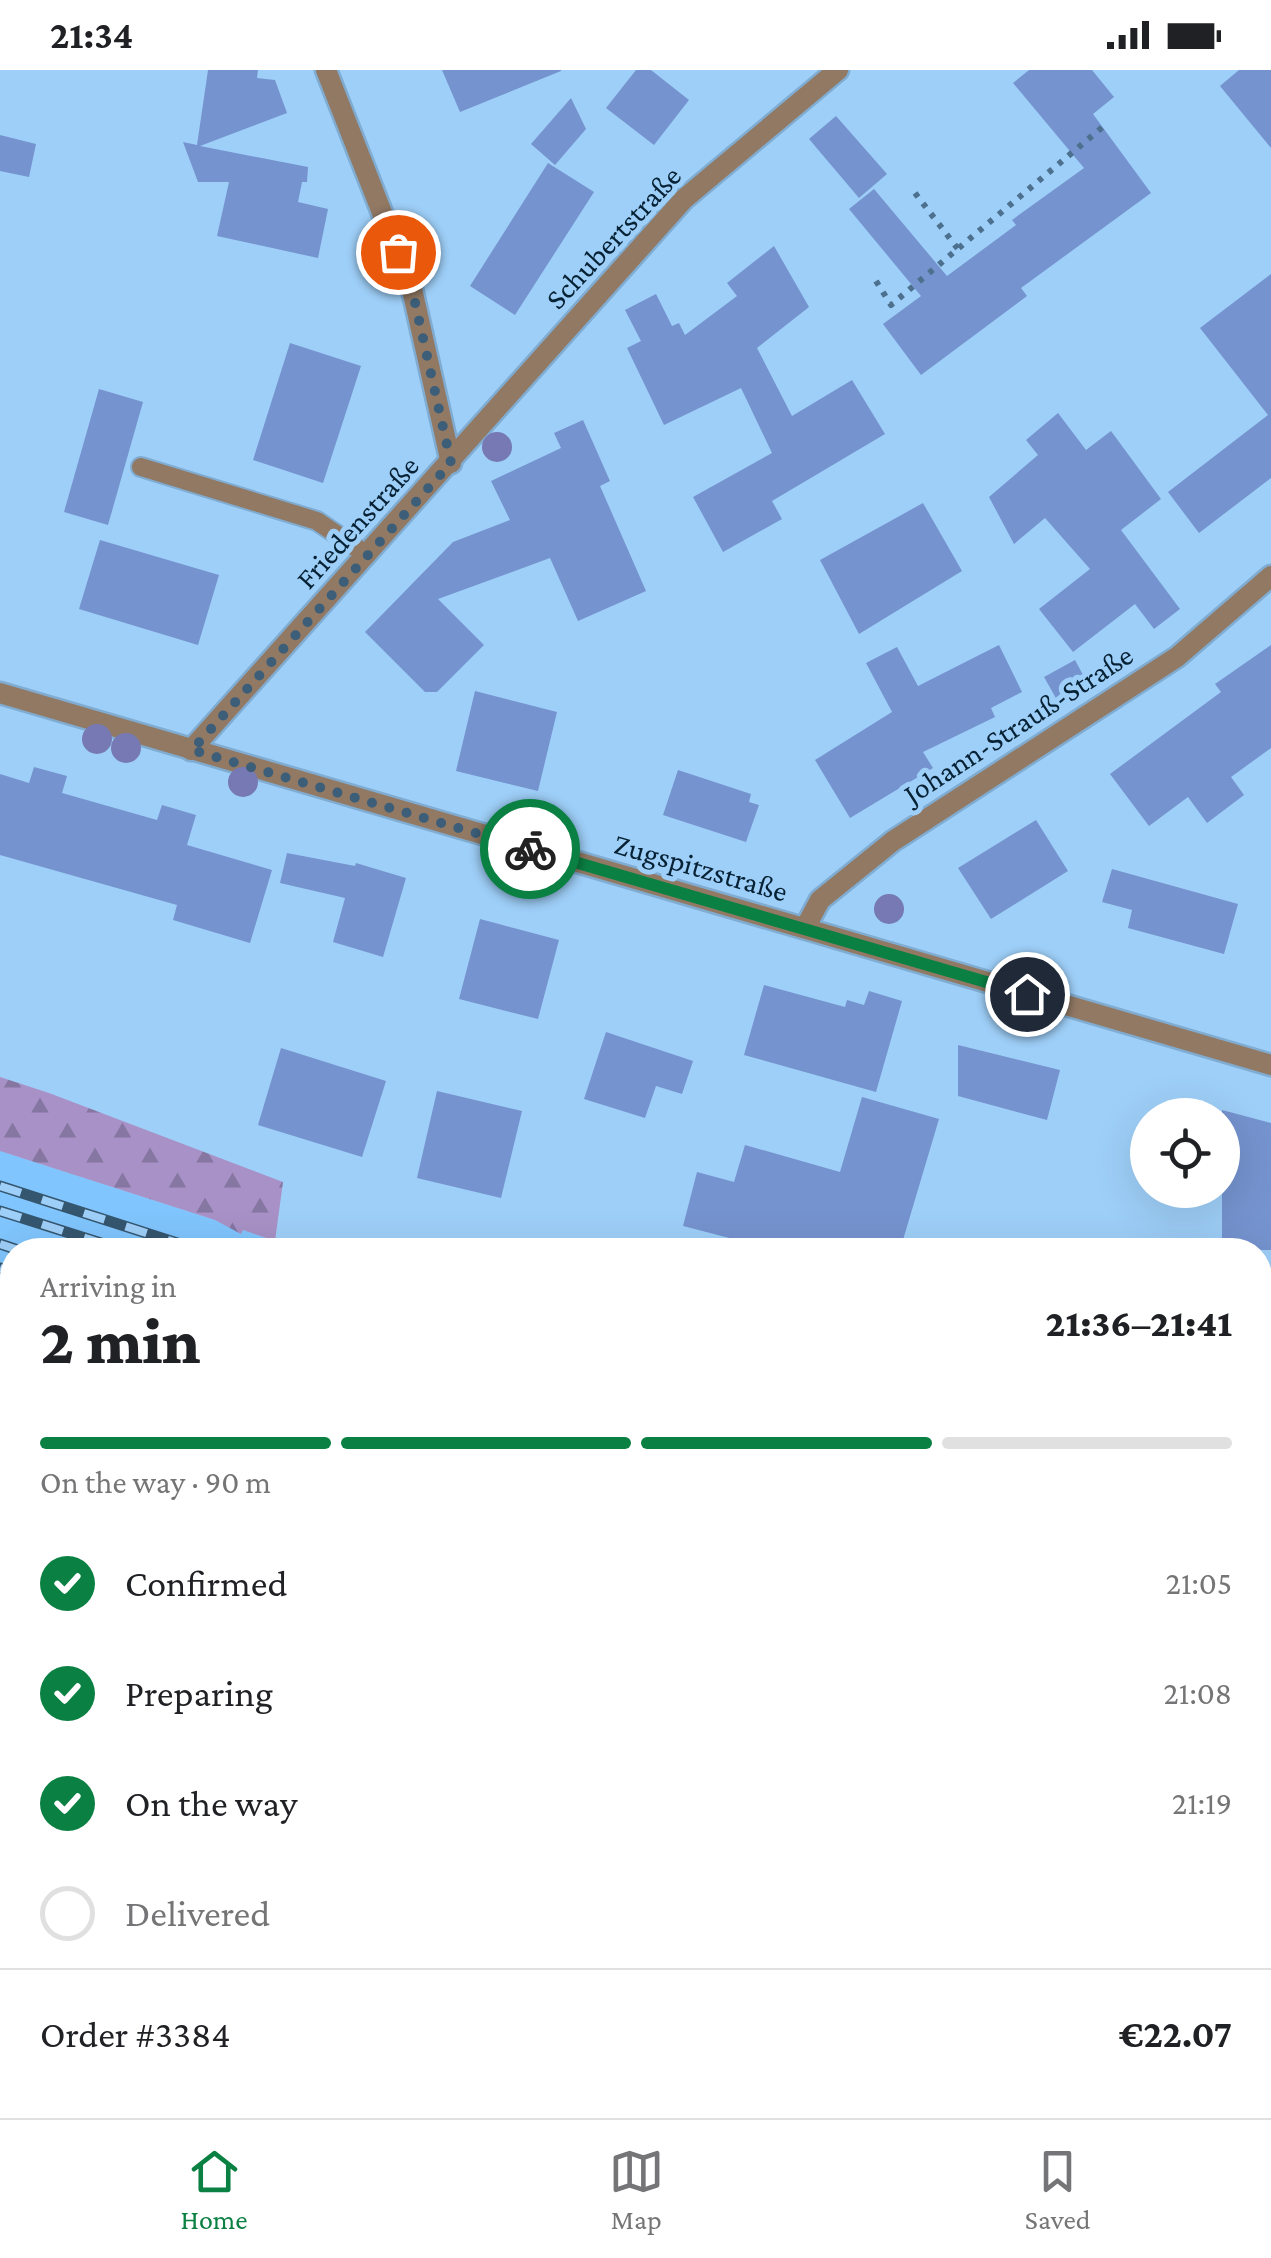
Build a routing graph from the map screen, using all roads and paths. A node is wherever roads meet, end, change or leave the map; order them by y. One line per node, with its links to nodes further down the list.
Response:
1 (326, 70): 7 (street, Friedenstraße)
2 (838, 70): 7 (street, Schubertstraße)
3 (1105, 124): 5 (path)
4 (915, 193): 5 (path)
5 (958, 249): 6 (path)
6 (876, 282)
7 (451, 463): 9 (street, Friedenstraße)
8 (142, 467): 9 (lane)
9 (367, 555): 12 (street, Friedenstraße)
10 (1271, 576): 13 (street, Johann-Strauß-Straße)
11 (0, 693): 12 (street, Zugspitzstraße)
12 (192, 750): 13 (street, Zugspitzstraße)
13 (806, 928): 14 (street, Zugspitzstraße)
14 (1271, 1064)

